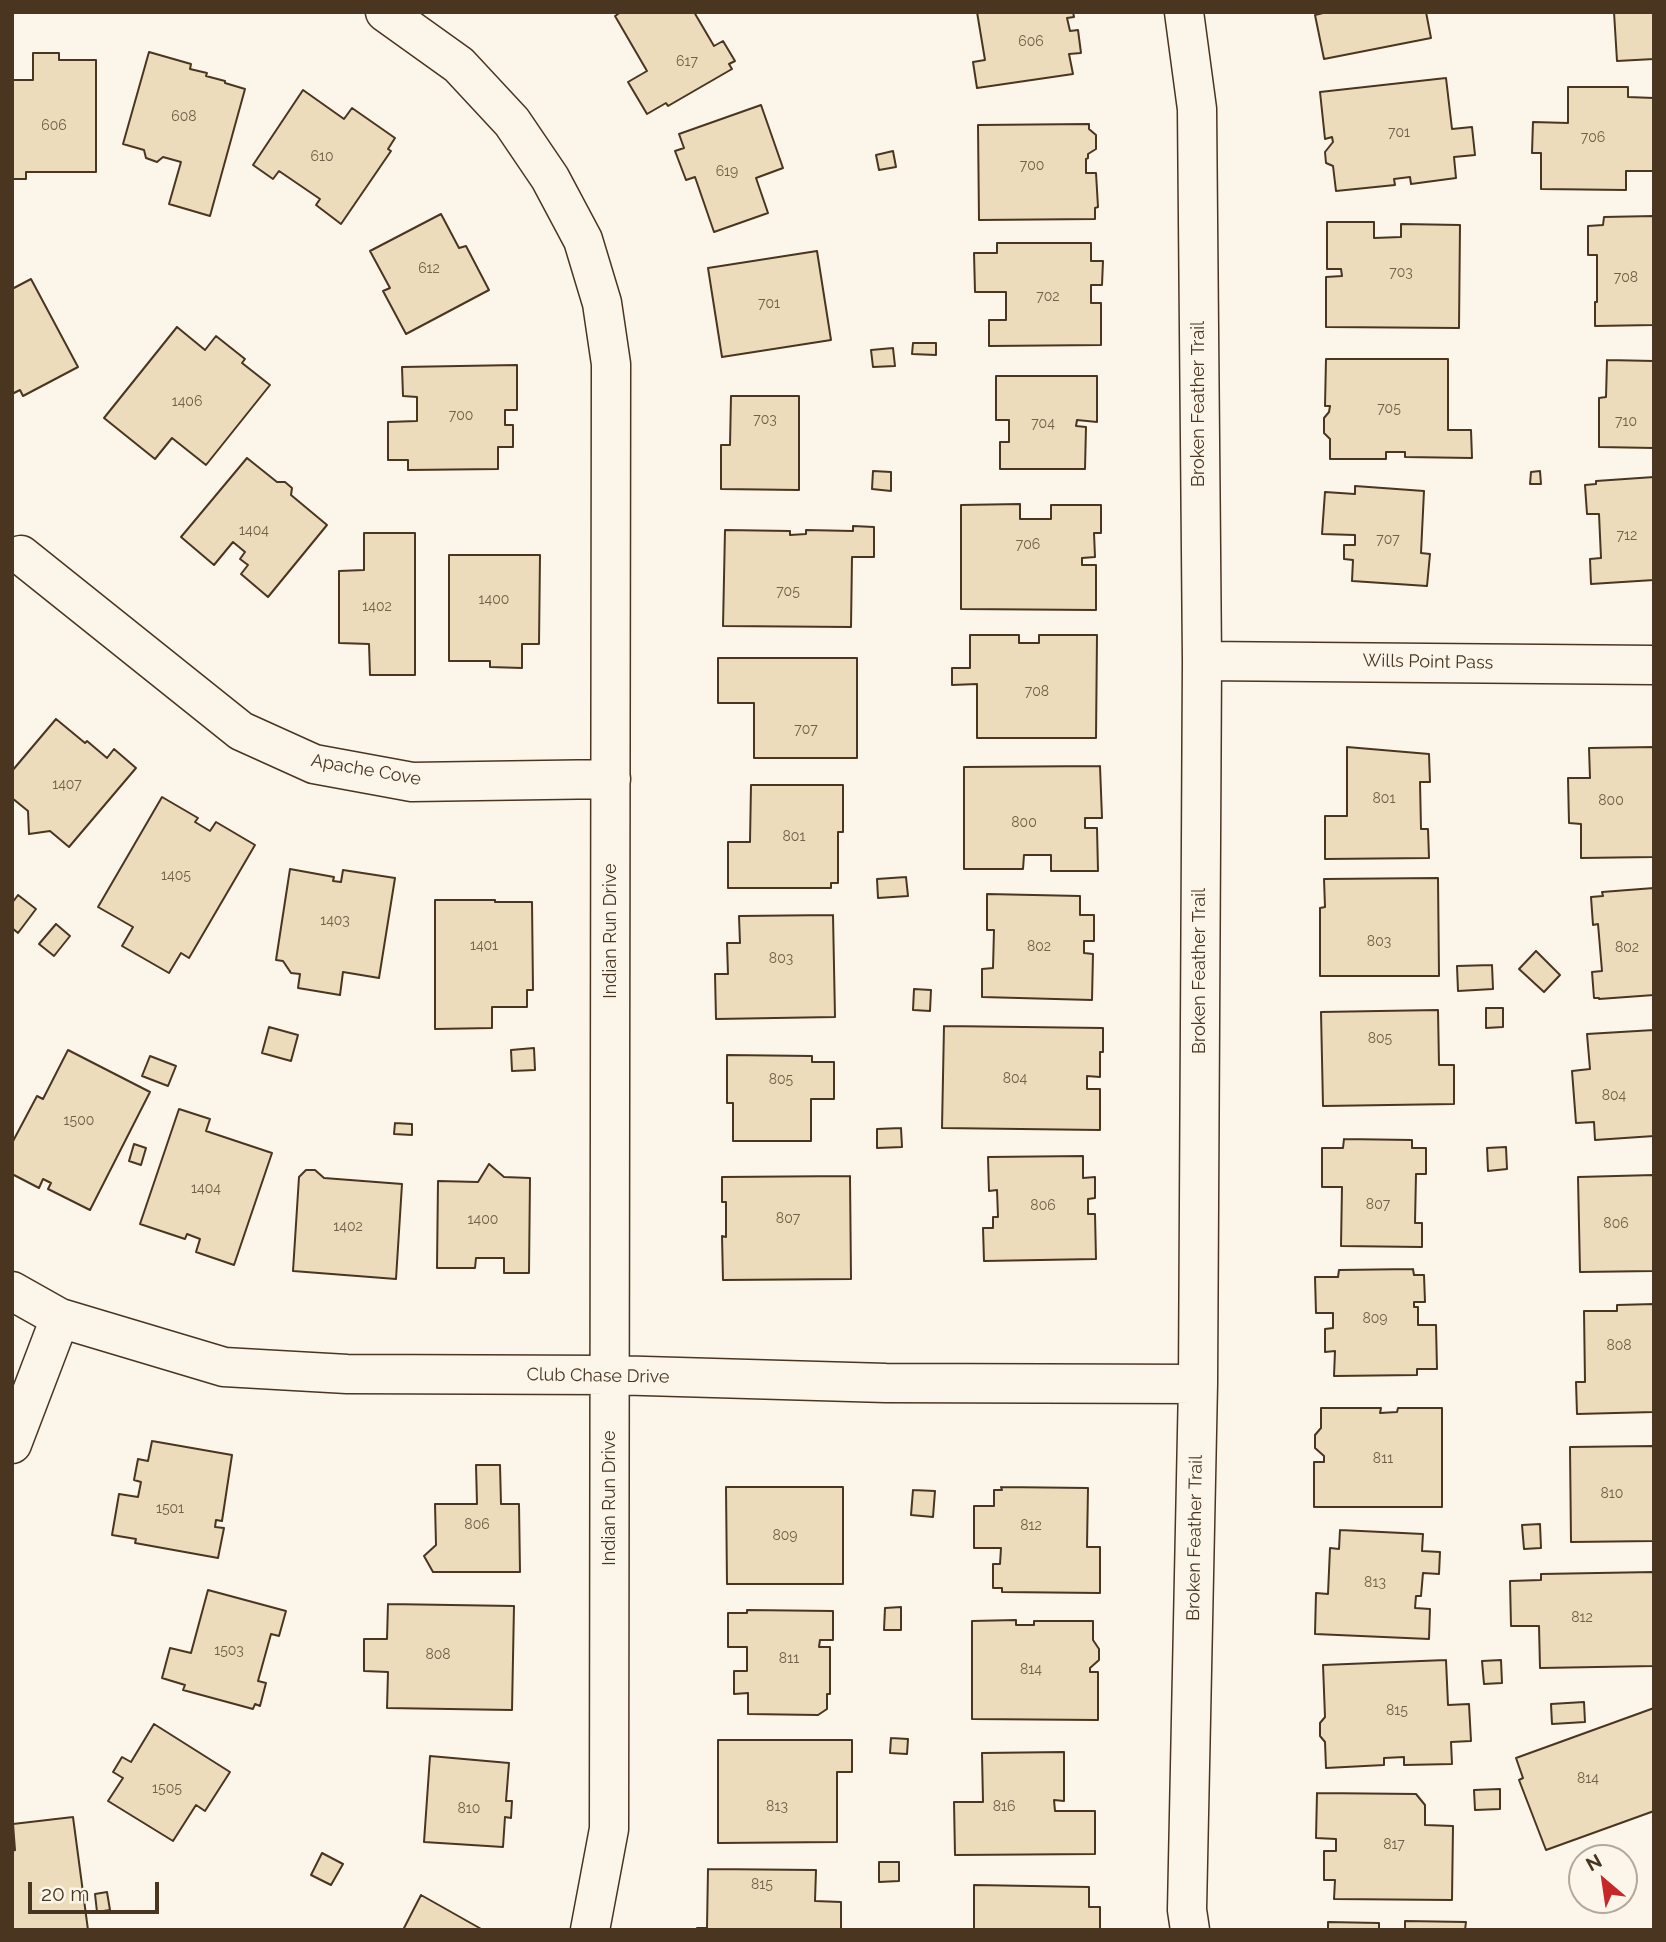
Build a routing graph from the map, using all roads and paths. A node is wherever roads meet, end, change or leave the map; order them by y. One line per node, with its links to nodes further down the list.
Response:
1 (385, 12): 6 (street, Indian Run Drive)
2 (1184, 12): 4 (street, Broken Feather Trail)
3 (21, 555): 6 (street, Apache Cove)
4 (1202, 661): 5 (street, Wills Point Pass); 10 (street, Broken Feather Trail)
5 (1654, 665)
6 (611, 779): 9 (street, Indian Run Drive)
7 (12, 1291): 8 (street, Club Chase Drive)
8 (60, 1318): 9 (street, Club Chase Drive); 11 (street)
9 (610, 1375): 10 (street, Club Chase Drive); 12 (street, Indian Run Drive)
10 (1198, 1384): 13 (street, Broken Feather Trail)
11 (12, 1444)
12 (590, 1930)
13 (1190, 1930)

